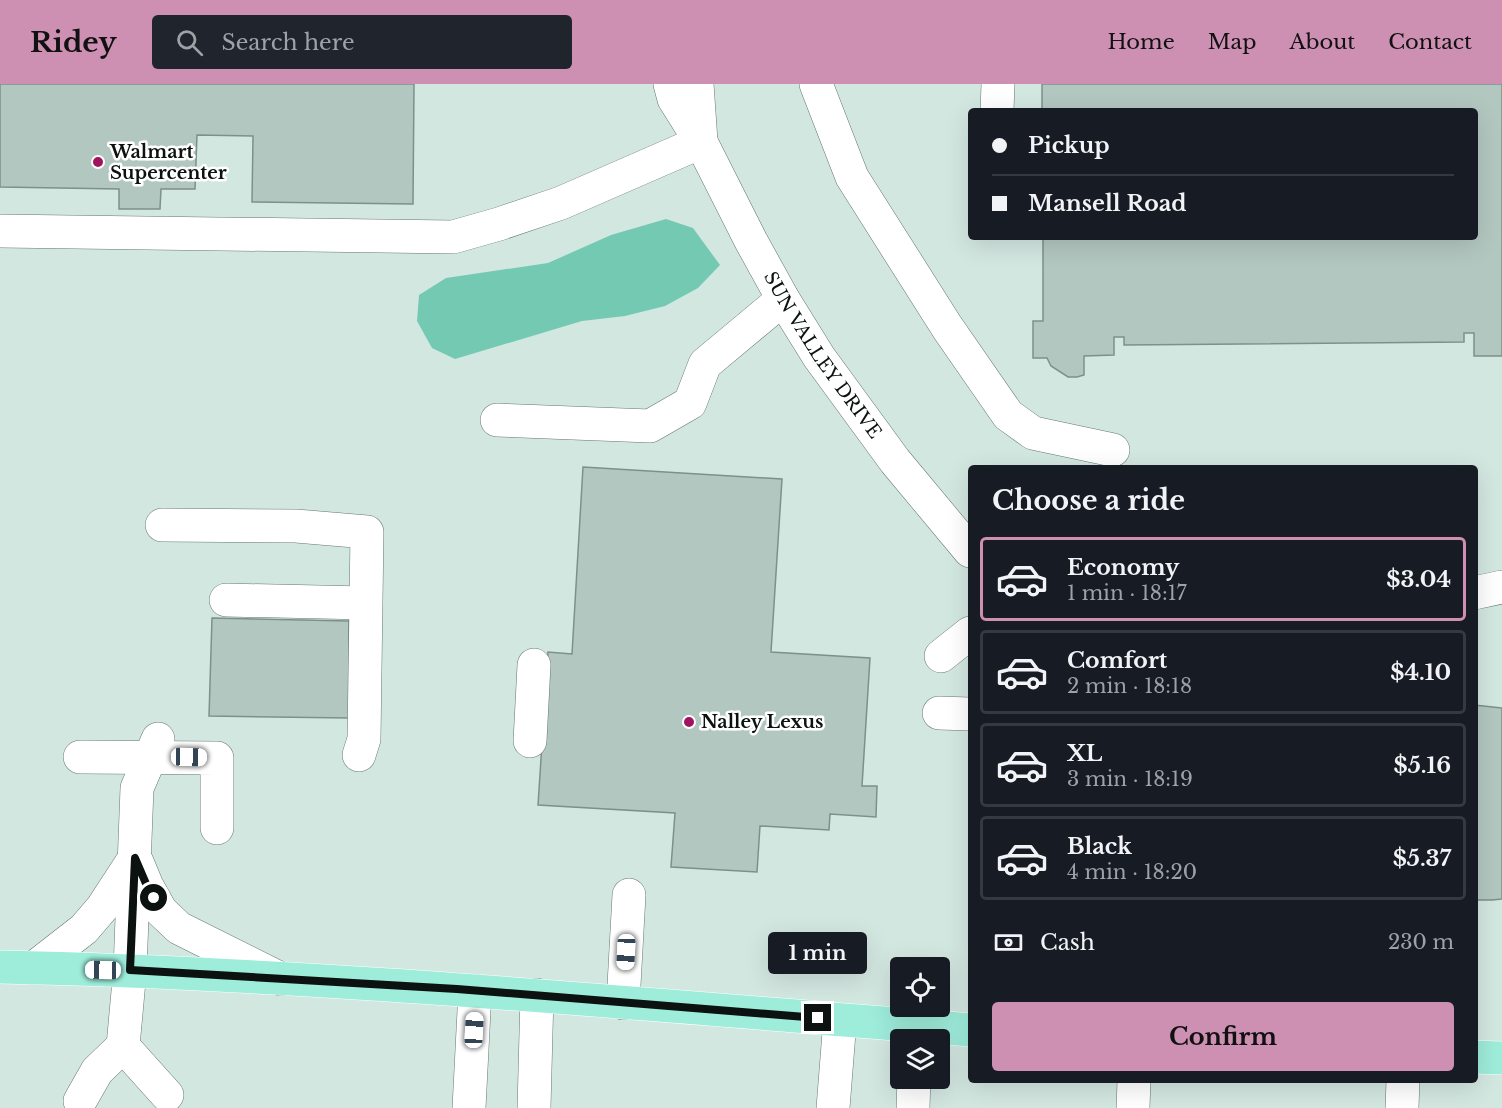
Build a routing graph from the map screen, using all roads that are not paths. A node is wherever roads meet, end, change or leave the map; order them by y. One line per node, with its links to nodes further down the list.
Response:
1 (670, 84): 6 (street, SUN VALLEY DRIVE)
2 (697, 84): 6 (street, SUN VALLEY DRIVE)
3 (816, 84): 10 (street)
4 (998, 84): 5 (street)
5 (997, 108)
6 (701, 142): 7 (street); 8 (street, SUN VALLEY DRIVE)
7 (0, 231)
8 (783, 299): 9 (street); 12 (street, SUN VALLEY DRIVE)
9 (497, 420)
10 (1113, 450)
11 (162, 525): 16 (street)
12 (968, 550)
13 (1502, 587): 14 (street)
14 (1478, 592)
15 (226, 600): 16 (street)
16 (365, 603): 22 (street)
17 (968, 635): 18 (street)
18 (942, 656)
19 (534, 665): 20 (street)
20 (530, 741)
21 (155, 748): 23 (street); 24 (street); 25 (street)
22 (360, 755)
23 (80, 757)
24 (217, 828)
25 (135, 858): 28 (street); 29 (street); 30 (street)
26 (629, 896): 33 (street)
27 (0, 967): 28 (main road)
28 (34, 968): 29 (main road)
29 (130, 970): 30 (main road); 38 (street)
30 (281, 979): 31 (main road)
31 (475, 991): 32 (main road); 46 (street)
32 (537, 996): 33 (main road); 47 (street)
33 (623, 1003): 34 (main road)
34 (840, 1020): 35 (main road); 48 (street)
35 (893, 1029)
36 (968, 1030): 37 (main road)
37 (950, 1031)
38 (123, 1046): 44 (street); 45 (street)
39 (1478, 1057): 40 (main road)
40 (1502, 1058)
41 (1134, 1083): 50 (street)
42 (1403, 1083): 51 (street)
43 (913, 1089): 49 (street)
44 (167, 1095)
45 (80, 1101)
46 (469, 1108)
47 (534, 1108)
48 (833, 1108)
49 (912, 1108)
50 (1133, 1108)
51 (1402, 1108)

